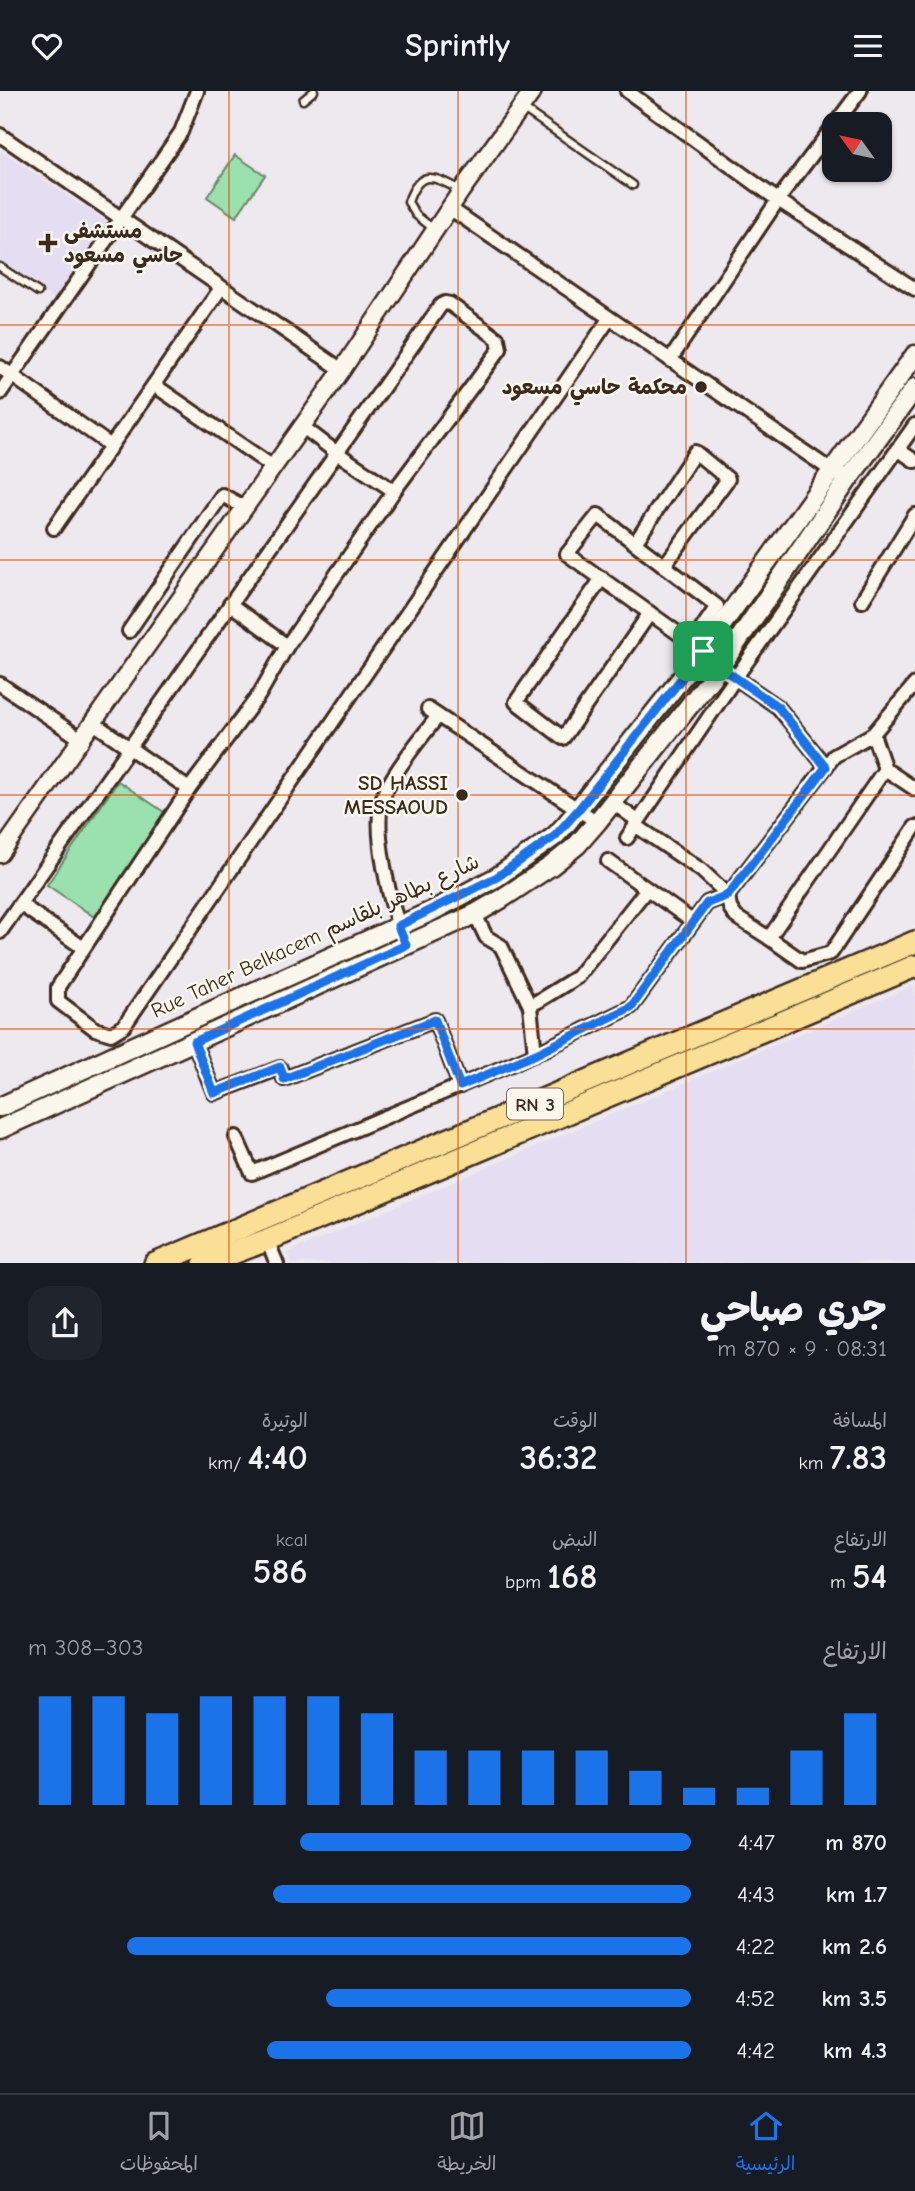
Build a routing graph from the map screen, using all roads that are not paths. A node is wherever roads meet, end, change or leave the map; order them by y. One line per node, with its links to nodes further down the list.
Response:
1 (197, 91): 13 (street)
2 (314, 91): 6 (lane)
3 (533, 91): 7 (street)
4 (627, 91): 11 (street)
5 (857, 92): 11 (street)
6 (303, 100)
7 (522, 108): 9 (lane); 10 (street)
8 (0, 135): 13 (street)
9 (633, 185)
10 (461, 191): 12 (street); 14 (lane)
11 (778, 200): 17 (street); 21 (street)
12 (451, 209): 14 (street); 19 (street)
13 (121, 218): 16 (street); 24 (street)
14 (436, 231): 23 (street)
15 (0, 267): 18 (lane)
16 (221, 288): 23 (street); 25 (street)
17 (915, 289)
18 (38, 292)
19 (610, 319): 21 (street); 82 (street)
20 (915, 355): 35 (main road, Rue Taher Belkacem شارع بطاهر بلقاسم)
21 (670, 360): 35 (street)
22 (0, 366): 24 (street)
23 (342, 370): 29 (street)
24 (12, 375): 27 (street); 30 (street)
25 (154, 385): 30 (street); 34 (street)
26 (915, 388): 36 (main road)
27 (0, 393)
28 (915, 425): 31 (street)
29 (303, 427): 32 (street); 34 (street)
30 (111, 446): 40 (street)
31 (897, 449): 33 (street); 53 (street)
32 (337, 453): 37 (street); 37 (street); 47 (street)
33 (915, 461)
34 (273, 467): 38 (street)
35 (832, 471): 36 (street); 51 (main road, Rue Taher Belkacem شارع بطاهر بلقاسم)
36 (847, 481): 52 (main road)
37 (394, 491): 50 (street)
38 (246, 508): 44 (street); 45 (street)
39 (915, 515): 46 (street)
40 (54, 528)
41 (635, 543): 42 (street); 42 (street); 43 (street)
42 (664, 565): 51 (street)
43 (603, 578): 48 (street); 48 (street)
44 (160, 585): 45 (street); 49 (street)
45 (182, 598): 56 (street)
46 (862, 601)
47 (230, 604): 50 (street); 59 (street)
48 (650, 613): 51 (street)
49 (129, 631)
50 (287, 646): 62 (street)
51 (698, 647): 52 (street); 65 (main road, Rue Taher Belkacem شارع بطاهر بلقاسم)
52 (720, 667): 53 (street); 64 (main road)
53 (736, 677): 60 (street); 67 (street)
54 (0, 684): 58 (street)
55 (915, 684): 57 (street)
56 (92, 722): 58 (street); 59 (street)
57 (873, 734): 60 (street); 61 (street)
58 (81, 739): 70 (street)
59 (128, 748): 62 (street); 74 (street)
60 (826, 767): 73 (street)
61 (885, 769): 63 (street); 79 (street)
62 (189, 789): 82 (street)
63 (915, 789)
64 (613, 803): 66 (main road); 67 (street)
65 (579, 809): 66 (street); 77 (main road, Rue Taher Belkacem شارع بطاهر بلقاسم); 77 (street)
66 (597, 823): 75 (main road)
67 (637, 823): 69 (street); 73 (street)
68 (915, 827): 79 (street)
69 (627, 838)
70 (0, 854)
71 (608, 861): 72 (street)
72 (647, 889): 76 (street); 84 (street)
73 (728, 895): 76 (street); 79 (street)
74 (20, 904): 78 (street); 82 (street)
75 (475, 914): 81 (main road); 84 (street)
76 (692, 921): 86 (street)
77 (398, 926): 81 (street); 88 (main road, Rue Taher Belkacem شارع بطاهر بلقاسم)
78 (0, 932)
79 (769, 938)
80 (915, 942): 92 (highway, RN 3)
81 (406, 945): 85 (main road)
82 (82, 947)
83 (915, 966): 91 (highway, RN 3)
84 (530, 1006): 86 (street)
85 (194, 1042): 87 (street); 89 (main road)
86 (536, 1054): 87 (street)
87 (460, 1086): 90 (street)
88 (0, 1107)
89 (0, 1129)
90 (236, 1137)
91 (267, 1240): 93 (highway, RN 3); 94 (street)
92 (155, 1263)
93 (204, 1263)
94 (277, 1263)

